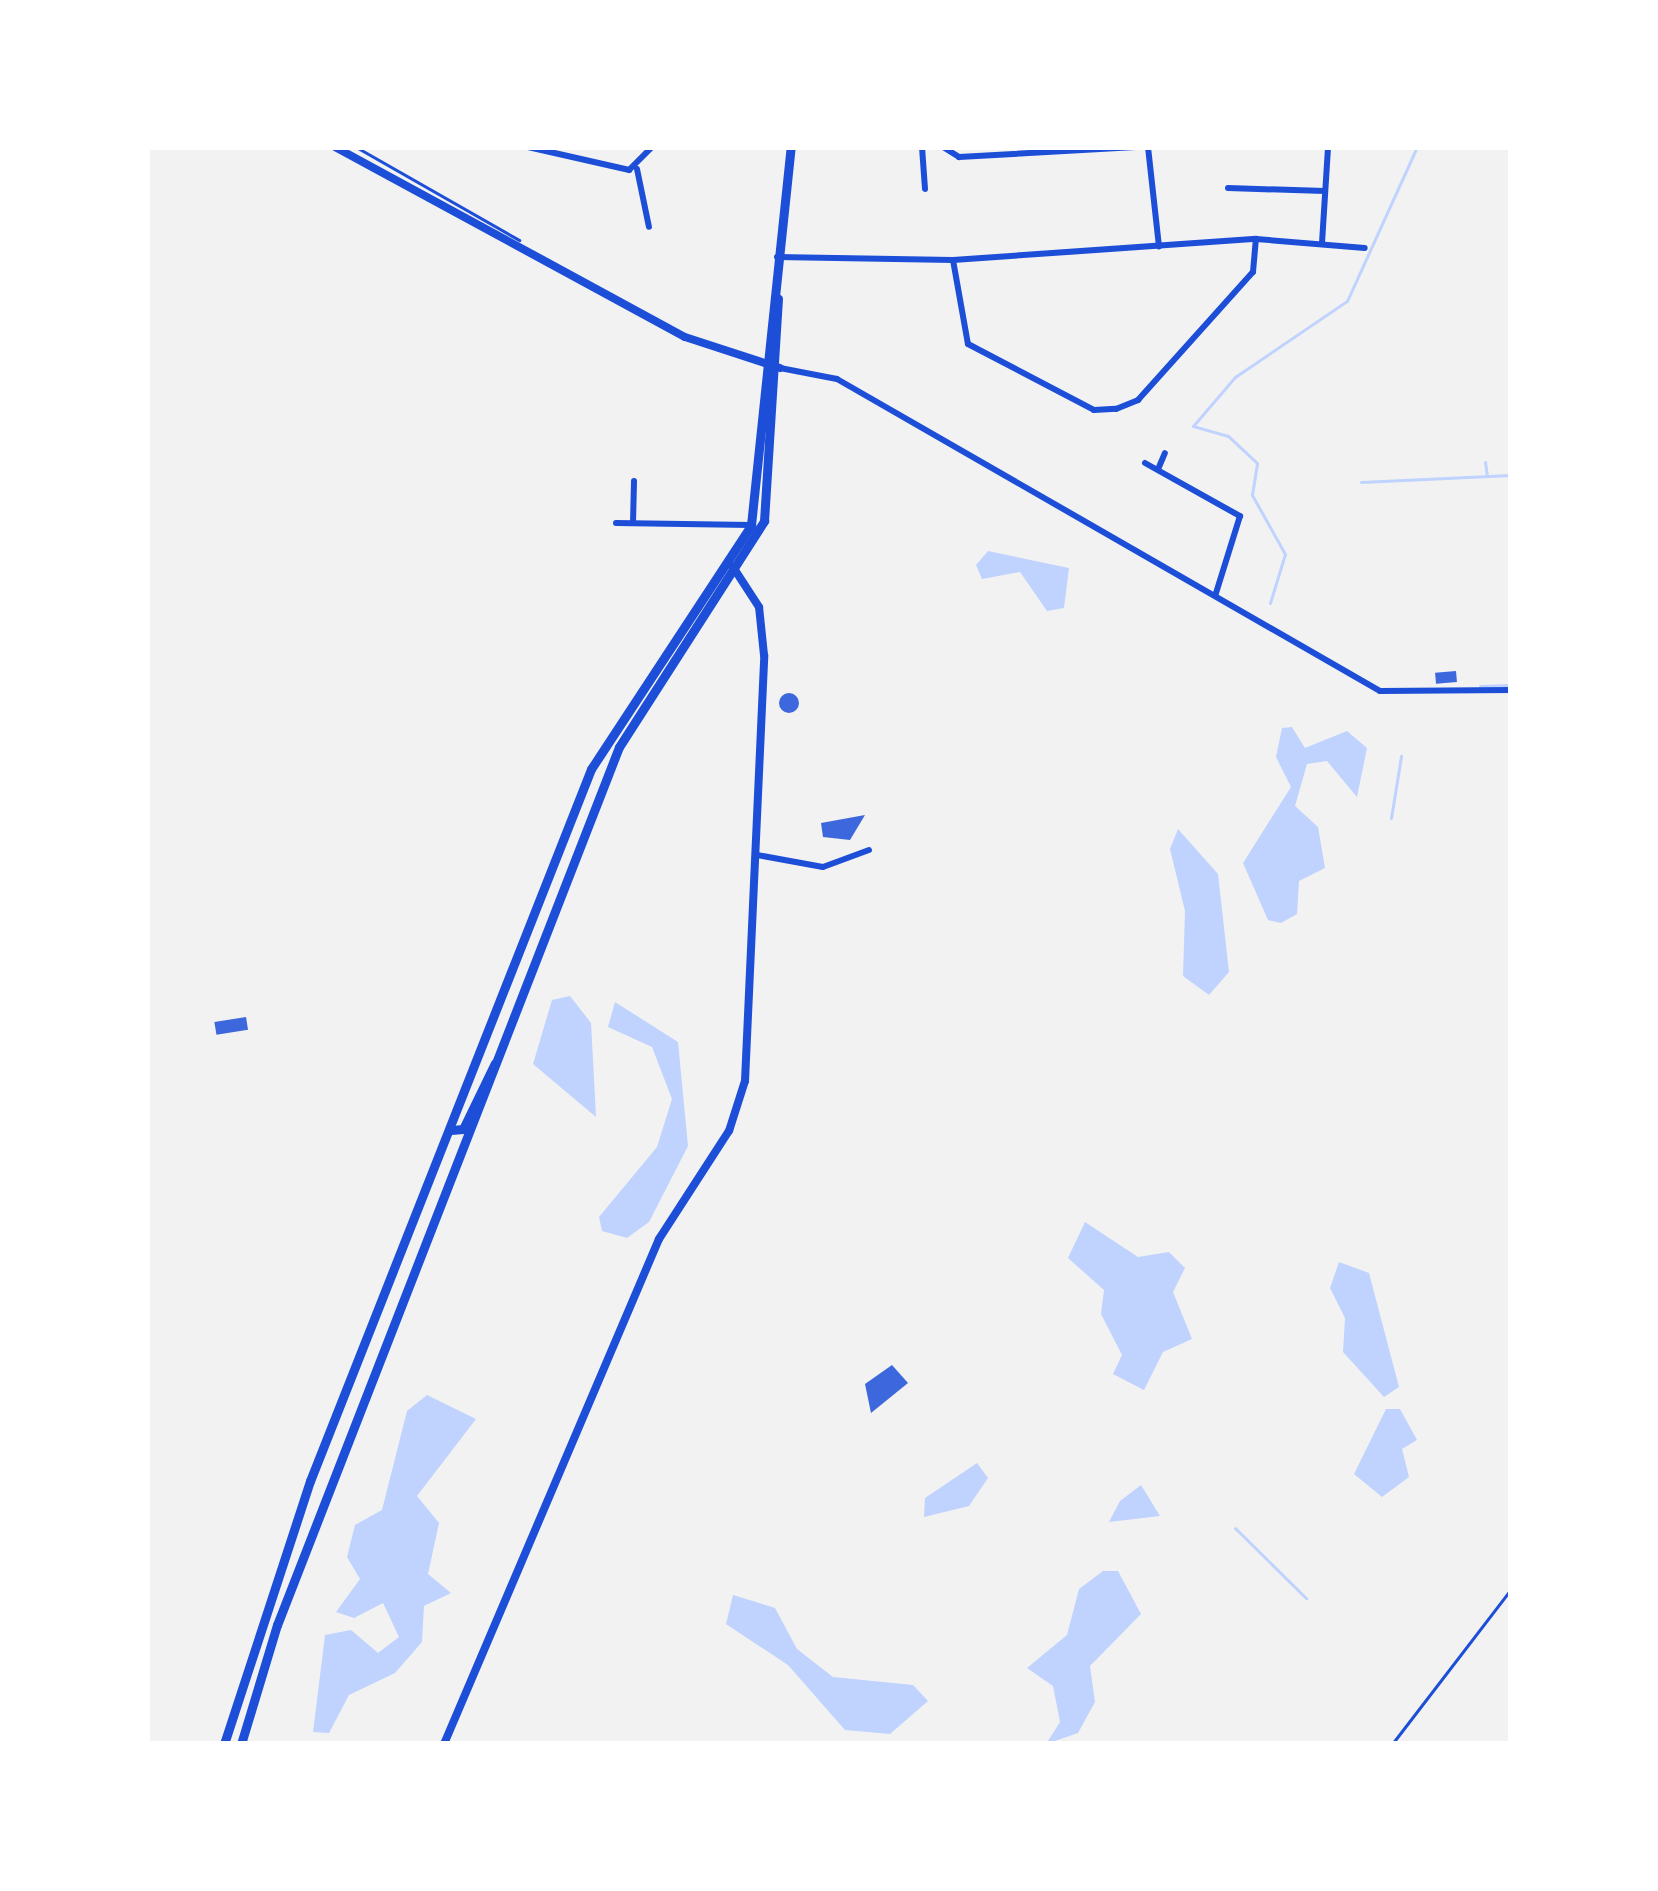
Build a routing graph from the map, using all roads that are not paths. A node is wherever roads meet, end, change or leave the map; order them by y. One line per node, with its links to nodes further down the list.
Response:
1 (335, 147): 22 (street)
2 (528, 147): 10 (street)
3 (652, 147): 11 (street)
4 (791, 147): 20 (highway)
5 (922, 147): 13 (street)
6 (943, 147): 7 (street)
7 (1136, 147)
8 (1148, 147): 18 (street)
9 (1328, 147): 14 (street)
10 (548, 152): 11 (street)
11 (637, 169): 15 (street)
12 (1228, 188): 14 (street)
13 (925, 189)
14 (1325, 191): 17 (street)
15 (649, 227)
16 (1256, 238): 17 (street); 18 (street); 21 (street)
17 (1322, 243): 19 (street)
18 (1159, 246): 21 (street)
19 (1365, 248)
20 (777, 257): 21 (street); 22 (highway)
21 (953, 260)
22 (773, 367): 29 (highway); 31 (highway); 32 (street)
23 (1165, 453): 25 (street)
24 (1145, 463): 25 (street)
25 (1159, 467): 32 (street)
26 (634, 481): 28 (street)
27 (616, 523): 28 (street)
28 (633, 523): 29 (street)
29 (751, 525): 30 (highway)
30 (731, 565): 31 (street); 37 (highway)
31 (739, 575): 35 (street); 36 (highway)
32 (1216, 593): 33 (street)
33 (1511, 690)
34 (869, 850): 35 (street)
35 (757, 855): 41 (street)
36 (504, 1048): 37 (highway); 40 (highway)
37 (451, 1130): 39 (highway)
38 (1511, 1589): 42 (lane)
39 (224, 1744)
40 (241, 1744)
41 (444, 1744)
42 (1392, 1744)

